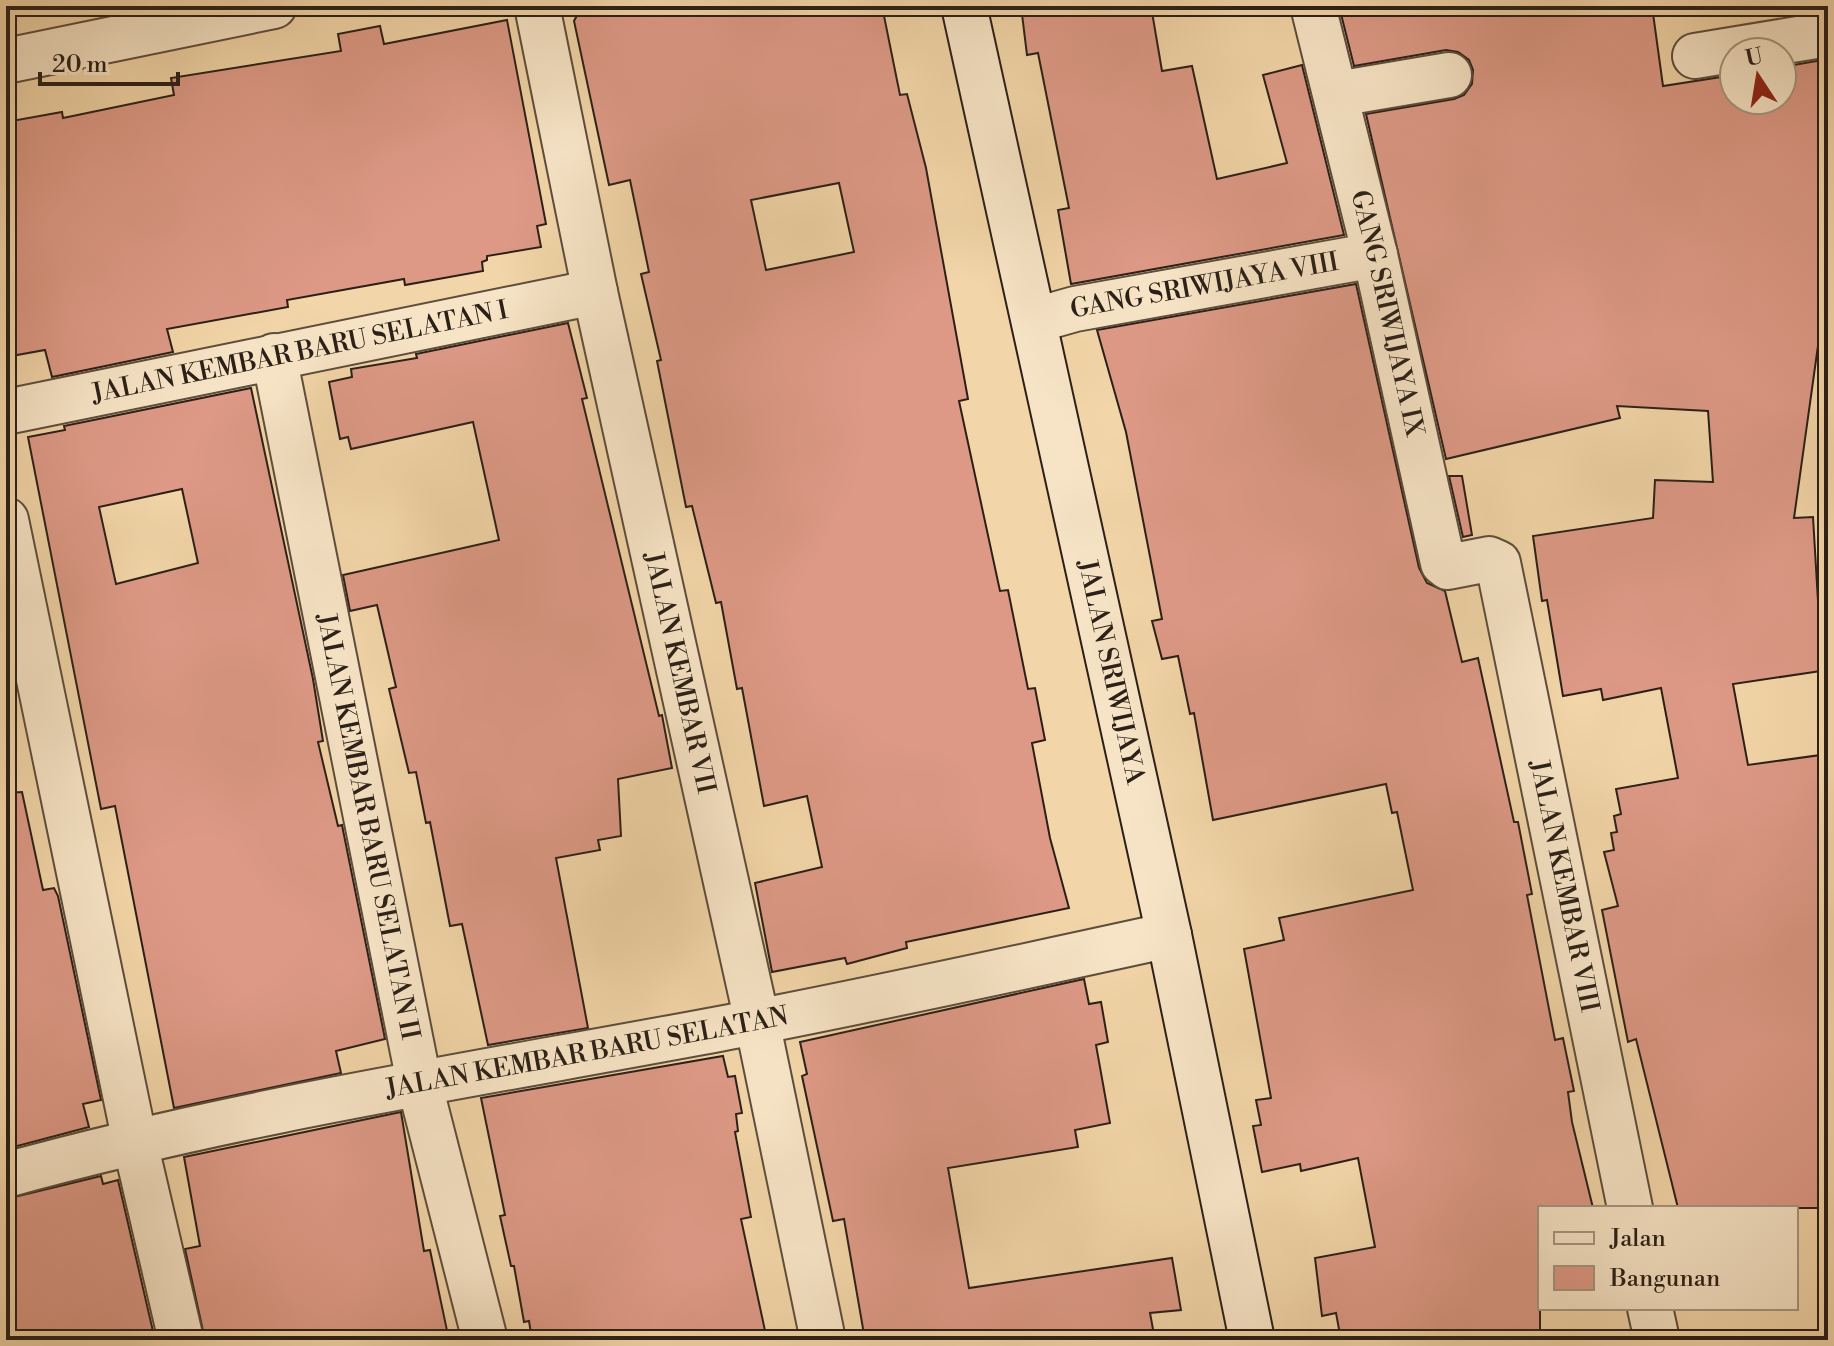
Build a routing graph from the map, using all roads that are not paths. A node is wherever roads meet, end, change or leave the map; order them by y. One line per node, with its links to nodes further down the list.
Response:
1 (274, 6): 7 (street)
2 (537, 6): 11 (street, JALAN KEMBAR VII)
3 (964, 6): 12 (street, JALAN SRIWIJAYA)
4 (1313, 6): 9 (street, GANG SRIWIJAYA IX)
5 (1828, 34): 6 (street)
6 (1695, 56)
7 (6, 61)
8 (1449, 75): 9 (street)
9 (1337, 94): 10 (street, GANG SRIWIJAYA IX)
10 (1375, 255): 12 (street, GANG SRIWIJAYA VIII); 16 (street, GANG SRIWIJAYA IX)
11 (595, 292): 13 (street, JALAN KEMBAR BARU SELATAN I); 18 (street, JALAN KEMBAR VII)
12 (1036, 320): 17 (street, JALAN SRIWIJAYA)
13 (274, 356): 14 (street, JALAN KEMBAR BARU SELATAN I); 19 (street, JALAN KEMBAR BARU SELATAN II)
14 (6, 412)
15 (6, 520): 20 (street)
16 (1498, 563): 22 (street, JALAN KEMBAR VIII)
17 (1169, 935): 18 (street, JALAN KEMBAR BARU SELATAN); 27 (street, JALAN SRIWIJAYA)
18 (757, 1021): 19 (street, JALAN KEMBAR BARU SELATAN); 26 (street, JALAN KEMBAR VII)
19 (419, 1082): 20 (street, JALAN KEMBAR BARU SELATAN); 25 (street, JALAN KEMBAR BARU SELATAN II)
20 (135, 1141): 21 (street, JALAN KEMBAR BARU SELATAN); 24 (street)
21 (6, 1175)
22 (1630, 1206)
23 (1650, 1310): 28 (street)
24 (181, 1340)
25 (485, 1340)
26 (823, 1340)
27 (1252, 1340)
28 (1657, 1340)

